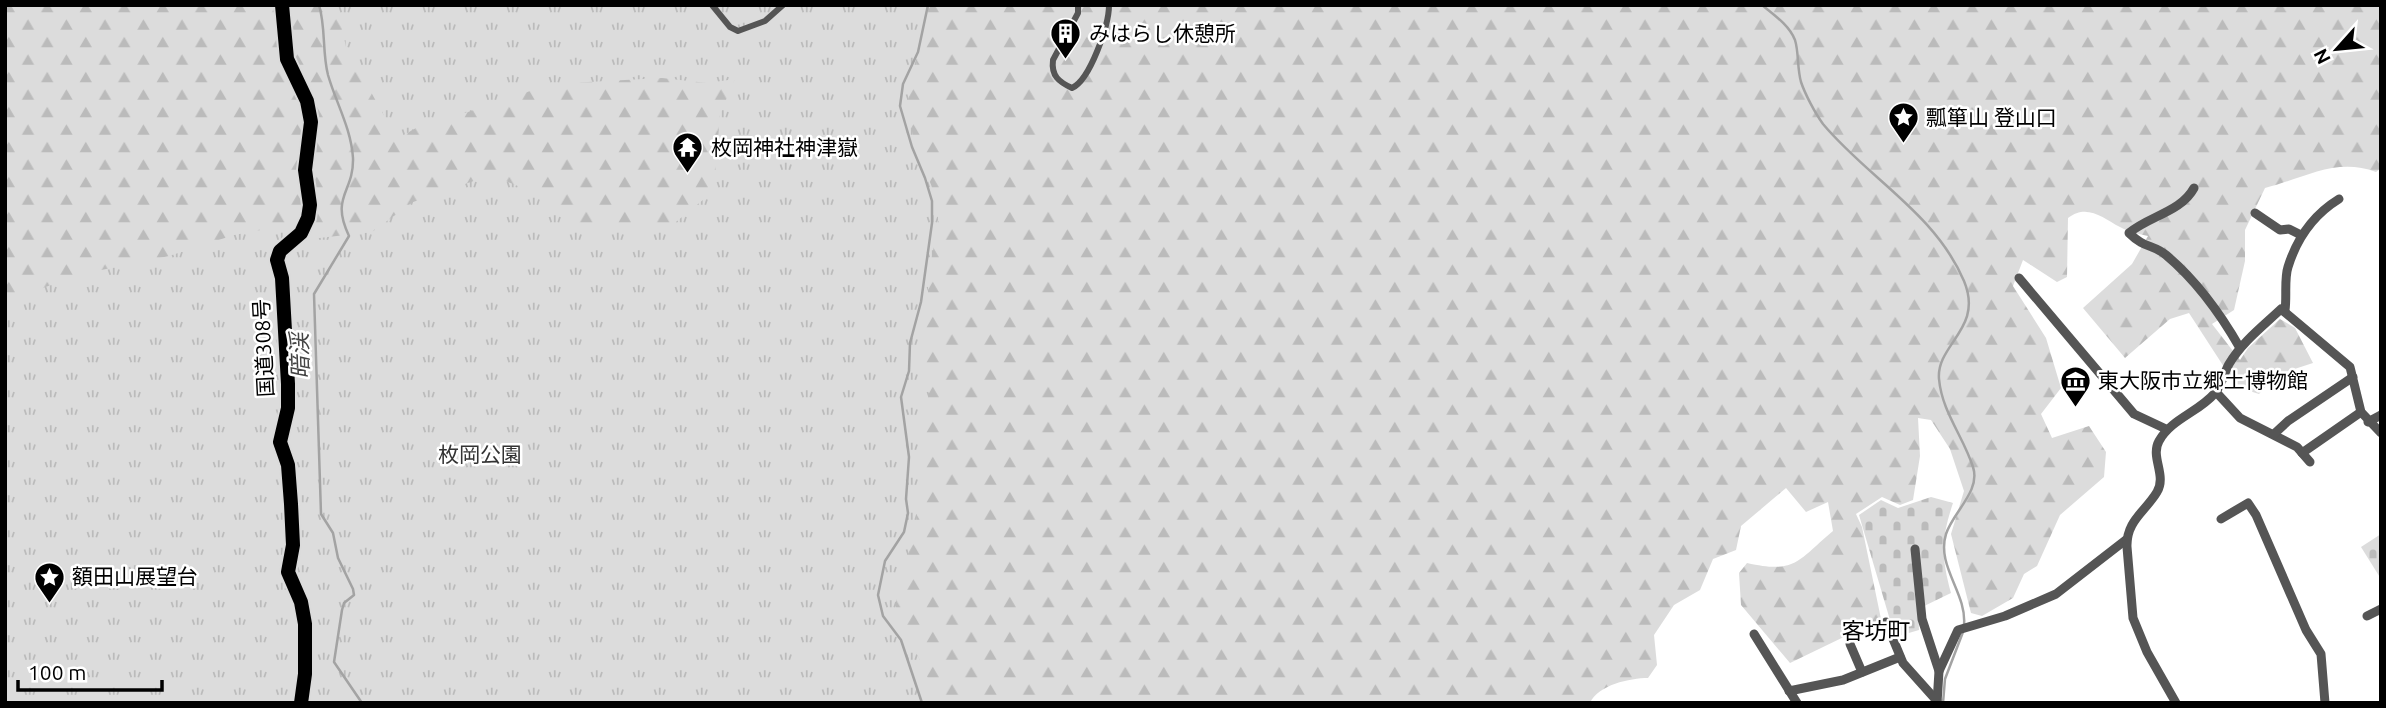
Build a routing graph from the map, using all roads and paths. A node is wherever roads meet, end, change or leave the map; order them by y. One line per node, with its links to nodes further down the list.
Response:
1 (282, 5): 36 (highway, 国道308号)
2 (712, 5): 3 (street)
3 (783, 5)
4 (1078, 5): 5 (street)
5 (1109, 5)
6 (2194, 188): 12 (street)
7 (2339, 199): 9 (street)
8 (2255, 212): 9 (street)
9 (2301, 235): 11 (street)
10 (2019, 278): 18 (street)
11 (2285, 310): 12 (street); 13 (street)
12 (2240, 348): 14 (street)
13 (2353, 377): 15 (street); 20 (street)
14 (2216, 392): 18 (street); 20 (street)
15 (2361, 412): 17 (street); 21 (street)
16 (2381, 415): 17 (street)
17 (2368, 422): 19 (street)
18 (2166, 429): 24 (street)
19 (2381, 433)
20 (2274, 434): 21 (street)
21 (2302, 453): 22 (street)
22 (2310, 462)
23 (2221, 519): 39 (street)
24 (2127, 539): 32 (street); 38 (street)
25 (1914, 549): 32 (street)
26 (2381, 609): 27 (street)
27 (2367, 617)
28 (1886, 622): 31 (street)
29 (1754, 634): 34 (street)
30 (1850, 644): 33 (street)
31 (1900, 657): 33 (street); 35 (street)
32 (1939, 671): 35 (street)
33 (1862, 673): 34 (street)
34 (1790, 691): 37 (street)
35 (1937, 702)
36 (300, 703)
37 (1797, 703)
38 (2176, 703)
39 (2325, 703)

